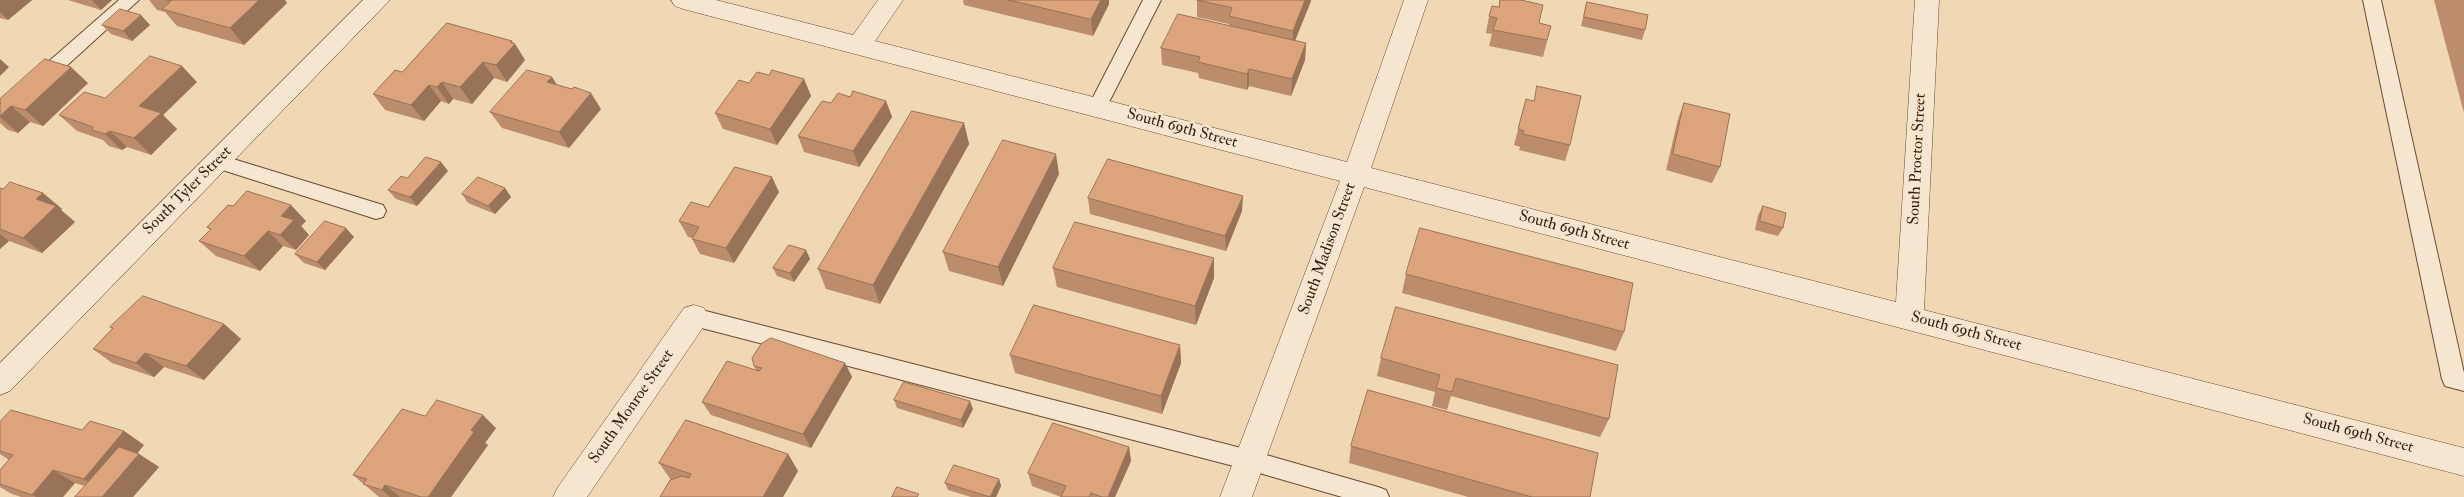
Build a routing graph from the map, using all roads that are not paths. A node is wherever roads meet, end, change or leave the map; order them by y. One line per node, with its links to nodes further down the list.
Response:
1 (130, 0): 11 (lane)
2 (378, 0): 12 (street, South Tyler Street)
3 (683, 0): 9 (street, South 69th Street)
4 (891, 0): 9 (street)
5 (1152, 0): 10 (lane)
6 (1416, 0): 13 (street, South Madison Street)
7 (1927, 0): 16 (street, South Proctor Street)
8 (2372, 0): 18 (lane)
9 (860, 44): 10 (street, South 69th Street)
10 (1097, 107): 13 (street, South 69th Street)
11 (0, 115)
12 (217, 161): 14 (lane); 17 (street, South Tyler Street)
13 (1356, 174): 16 (street, South 69th Street); 19 (street, South Madison Street)
14 (376, 211)
15 (694, 317): 19 (lane); 21 (street, South Monroe Street)
16 (1909, 318): 20 (street, South 69th Street)
17 (0, 382)
18 (2464, 382)
19 (1250, 460): 22 (street, South Madison Street); 23 (lane)
20 (2464, 462)
21 (569, 497)
22 (1236, 497)
23 (1378, 497)

